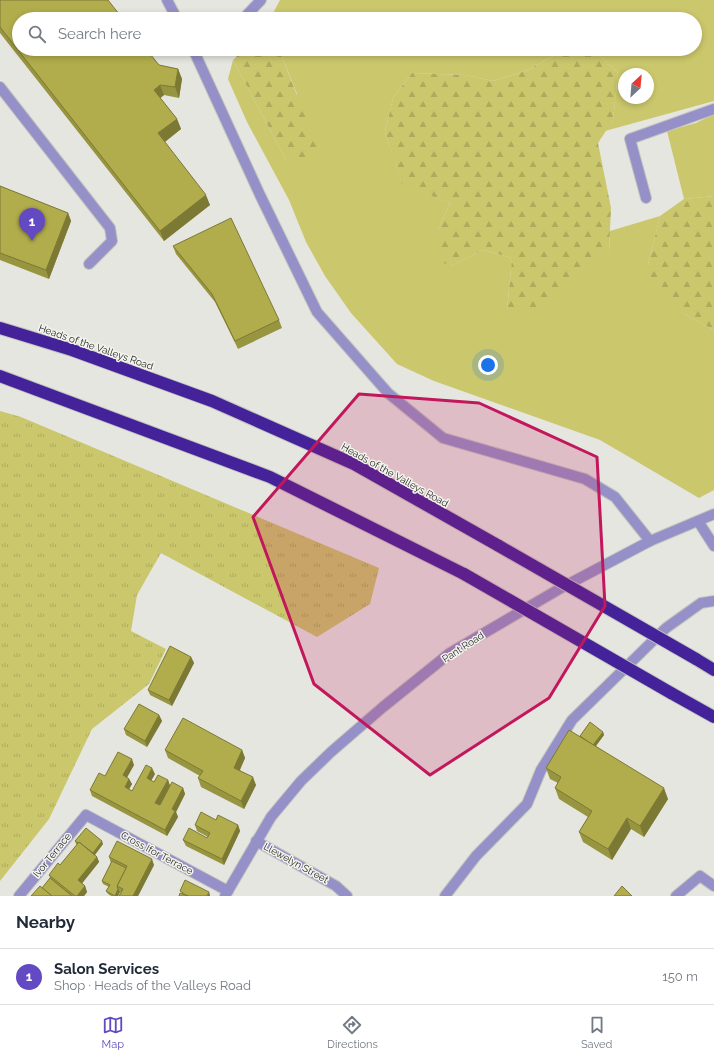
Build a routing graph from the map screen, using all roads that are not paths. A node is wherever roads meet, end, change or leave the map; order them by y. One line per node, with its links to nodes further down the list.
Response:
1 (168, 0): 3 (street)
2 (261, 0): 4 (street)
3 (174, 12)
4 (250, 12)
5 (196, 56): 14 (street)
6 (0, 88): 9 (street)
7 (714, 109): 8 (street)
8 (646, 198)
9 (88, 264)
10 (0, 328): 17 (highway, Heads of the Valleys Road, bridge)
11 (0, 376): 18 (highway, bridge)
12 (714, 514): 13 (street, Pant Road)
13 (698, 521): 14 (street, Pant Road); 15 (street)
14 (650, 541): 20 (street, Pant Road)
15 (714, 546)
16 (714, 601): 25 (street)
17 (714, 670)
18 (714, 717)
19 (86, 815): 22 (street, Cross Ifor Terrace); 23 (street, Ivor Terrace)
20 (256, 841): 22 (street, Llewelyn Street); 24 (street, Llewelyn Street)
21 (714, 886): 26 (street)
22 (226, 893)
23 (19, 896)
24 (347, 896)
25 (445, 896)
26 (676, 896)

